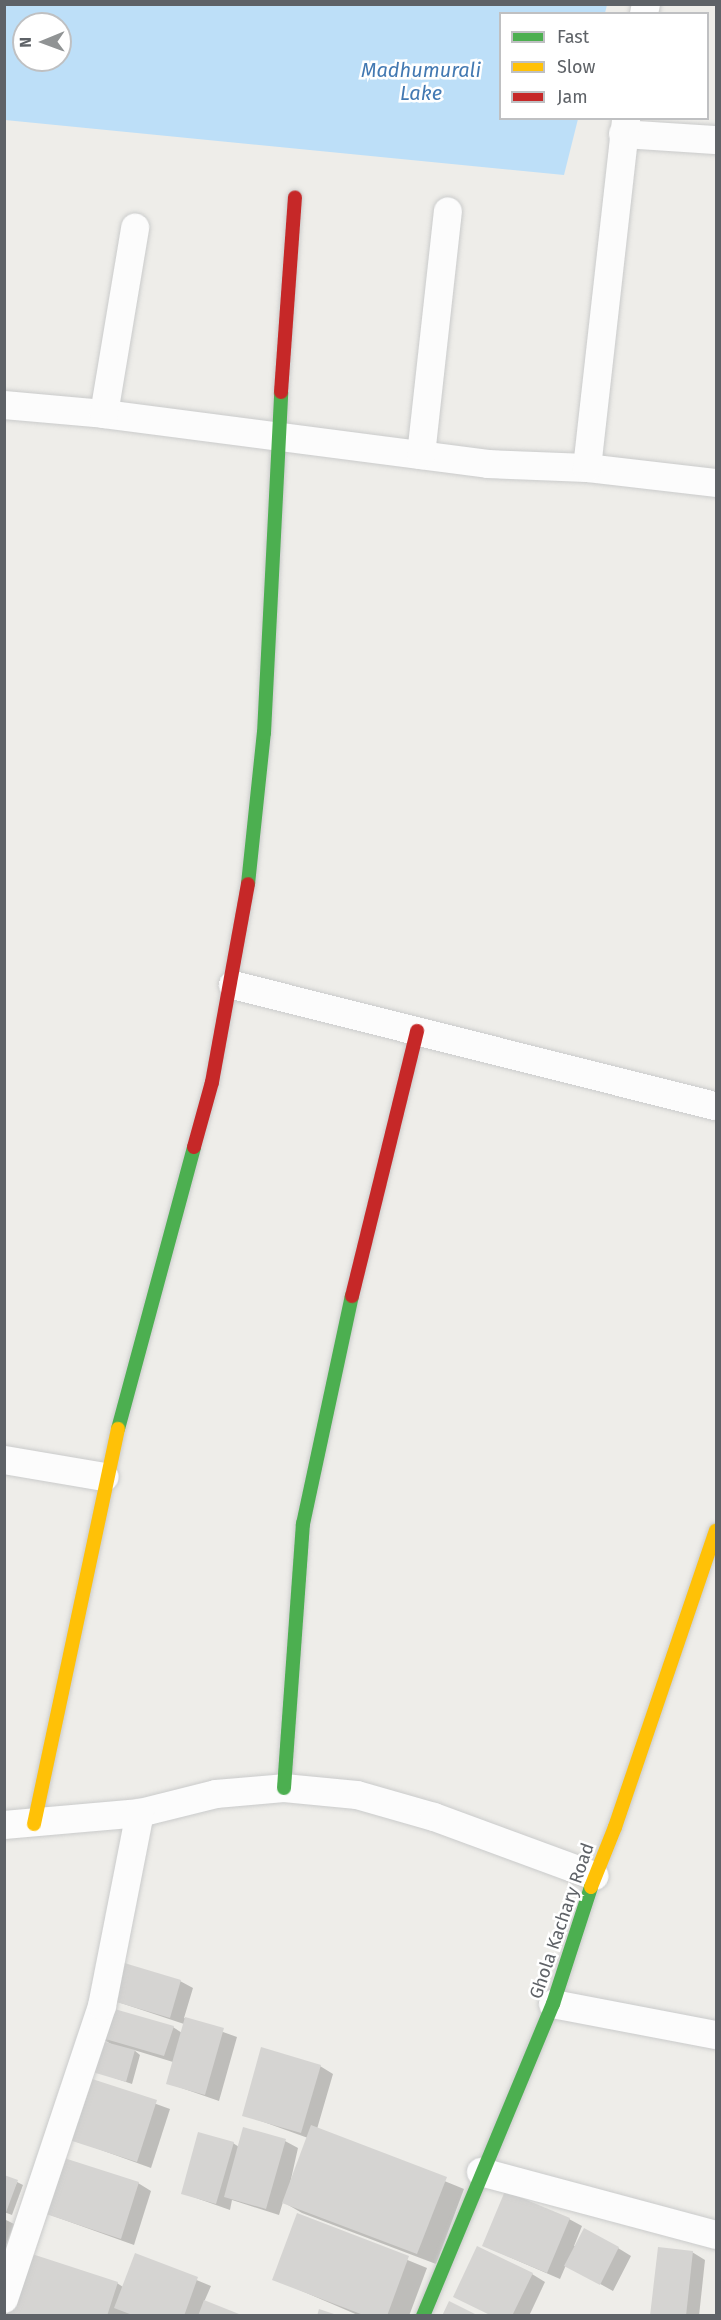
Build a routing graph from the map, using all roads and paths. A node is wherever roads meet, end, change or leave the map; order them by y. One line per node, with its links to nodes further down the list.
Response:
1 (624, 126): 2 (street); 10 (street)
2 (717, 140)
3 (295, 198): 8 (street)
4 (448, 211): 9 (street)
5 (135, 228): 7 (street)
6 (4, 405): 7 (street)
7 (104, 414): 8 (street)
8 (278, 436): 9 (street); 12 (street)
9 (421, 455): 10 (street)
10 (587, 468): 11 (street)
11 (717, 483)
12 (233, 985): 13 (street); 16 (street)
13 (417, 1031): 14 (street); 19 (street)
14 (717, 1106)
15 (4, 1460): 16 (street)
16 (105, 1477): 21 (street)
17 (717, 1532): 18 (street, Ghola Kachary Road)
18 (707, 1589): 23 (street, Ghola Kachary Road)
19 (284, 1788): 20 (street); 23 (street)
20 (140, 1813): 21 (street); 28 (street)
21 (34, 1824): 22 (street)
22 (4, 1825)
23 (594, 1876): 24 (street, Ghola Kachary Road)
24 (553, 2004): 25 (street); 26 (street, Ghola Kachary Road)
25 (717, 2035)
26 (481, 2172): 27 (street); 29 (street, Ghola Kachary Road)
27 (717, 2235)
28 (6, 2292)
29 (423, 2316)

